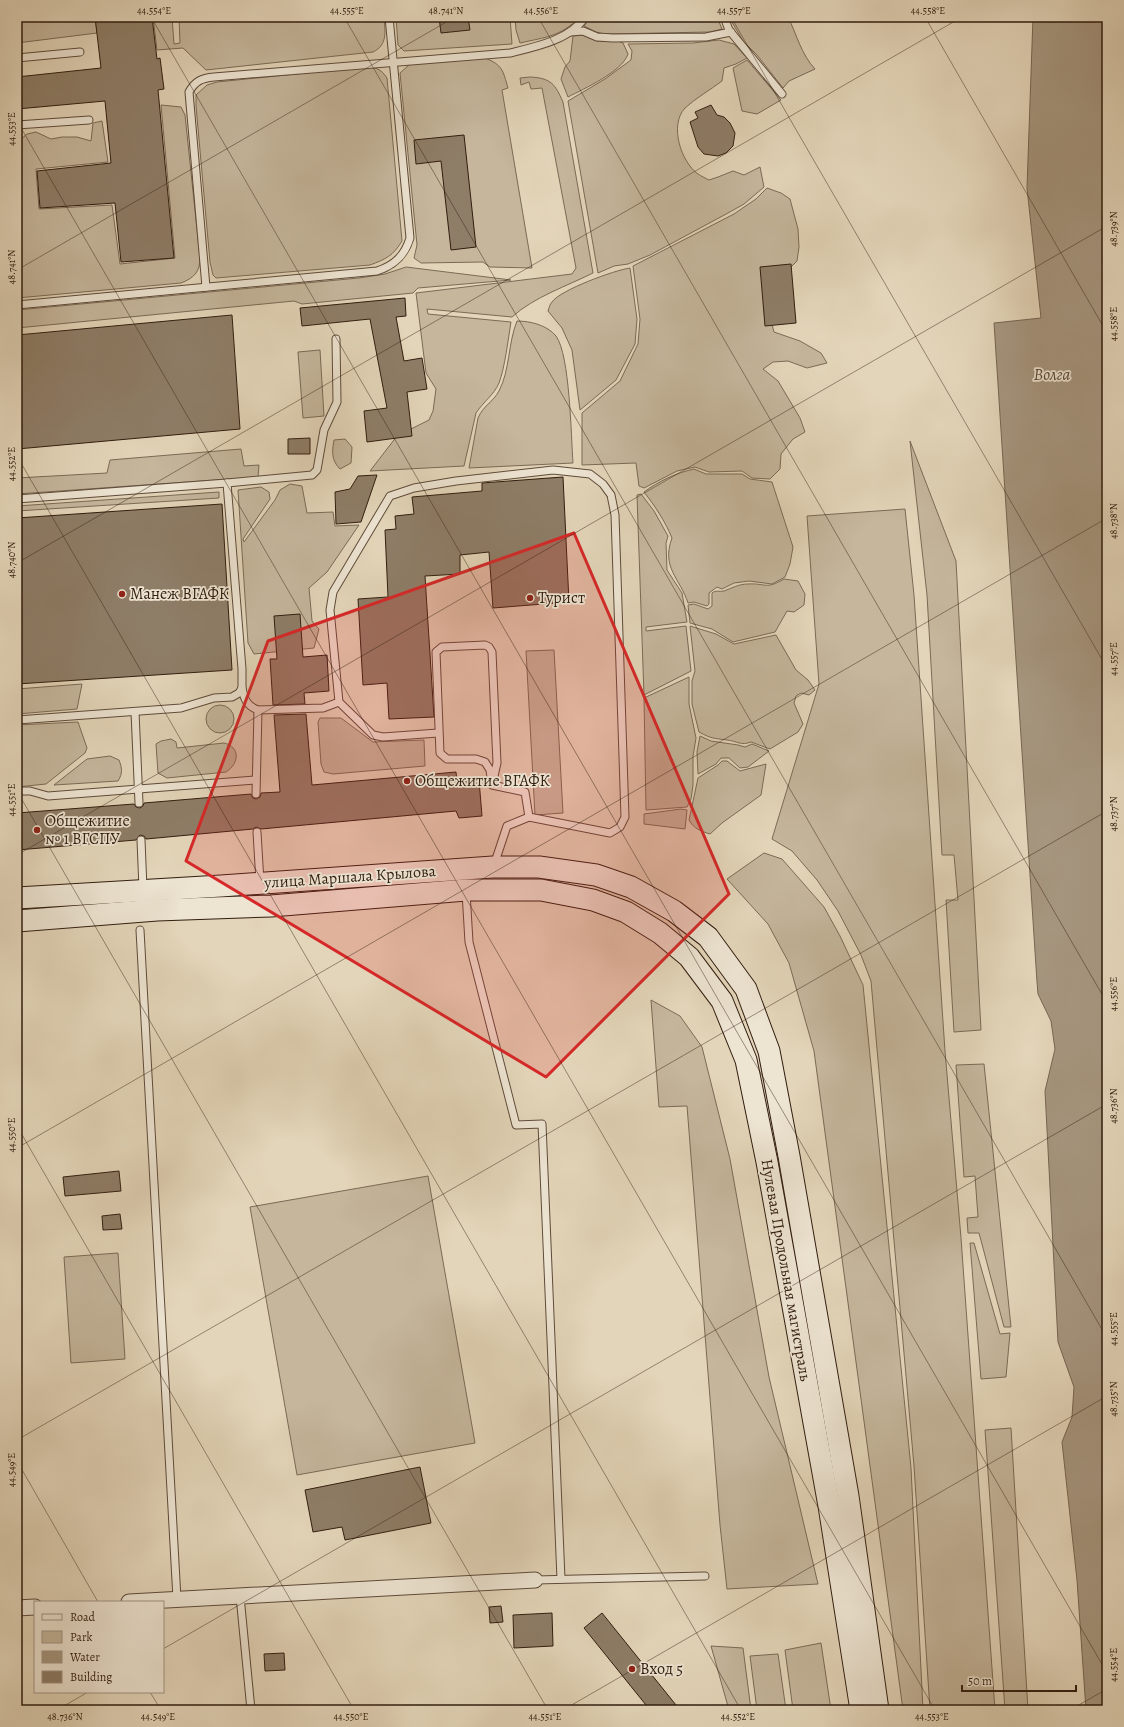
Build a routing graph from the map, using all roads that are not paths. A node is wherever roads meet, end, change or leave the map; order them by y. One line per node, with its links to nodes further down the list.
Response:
1 (389, 17): 8 (lane)
2 (585, 17): 4 (lane)
3 (724, 17): 5 (lane)
4 (569, 32): 5 (lane); 8 (lane)
5 (731, 32): 9 (lane)
6 (80, 52): 7 (lane)
7 (17, 58)
8 (394, 61): 12 (lane); 12 (lane)
9 (782, 94)
10 (89, 120): 11 (lane)
11 (17, 125)
12 (206, 287): 13 (lane)
13 (17, 305)
14 (336, 339): 15 (lane)
15 (228, 483): 16 (lane); 17 (lane)
16 (17, 498)
17 (242, 688): 19 (lane); 20 (lane)
18 (339, 702): 19 (lane); 22 (lane); 29 (lane)
19 (258, 710): 23 (lane)
20 (135, 712): 21 (lane); 25 (lane)
21 (17, 720)
22 (438, 733): 24 (lane); 24 (lane)
23 (256, 780): 25 (lane); 27 (lane)
24 (492, 785): 29 (lane)
25 (138, 790): 26 (lane); 28 (lane)
26 (17, 792)
27 (256, 794)
28 (139, 803)
29 (529, 817): 32 (lane)
30 (257, 832): 33 (lane)
31 (141, 840): 34 (lane)
32 (493, 867): 33 (main road, улица Маршала Крылова); 38 (main road, улица Маршала Крылова)
33 (260, 883): 34 (main road, улица Маршала Крылова)
34 (143, 889): 36 (main road, улица Маршала Крылова)
35 (466, 890): 37 (main road, улица Маршала Крылова); 39 (main road, улица Маршала Крылова); 43 (lane)
36 (17, 898)
37 (593, 900): 50 (main road, Нулевая Продольная магистраль)
38 (674, 911): 51 (main road, Нулевая Продольная магистраль)
39 (17, 921)
40 (140, 930): 45 (lane)
41 (705, 1576): 43 (lane)
42 (535, 1580): 43 (lane); 44 (street)
43 (561, 1580)
44 (240, 1596): 45 (street); 49 (lane)
45 (177, 1599): 46 (street)
46 (145, 1601)
47 (34, 1607): 48 (street)
48 (17, 1608)
49 (251, 1710)
50 (861, 1710)
51 (878, 1710)

